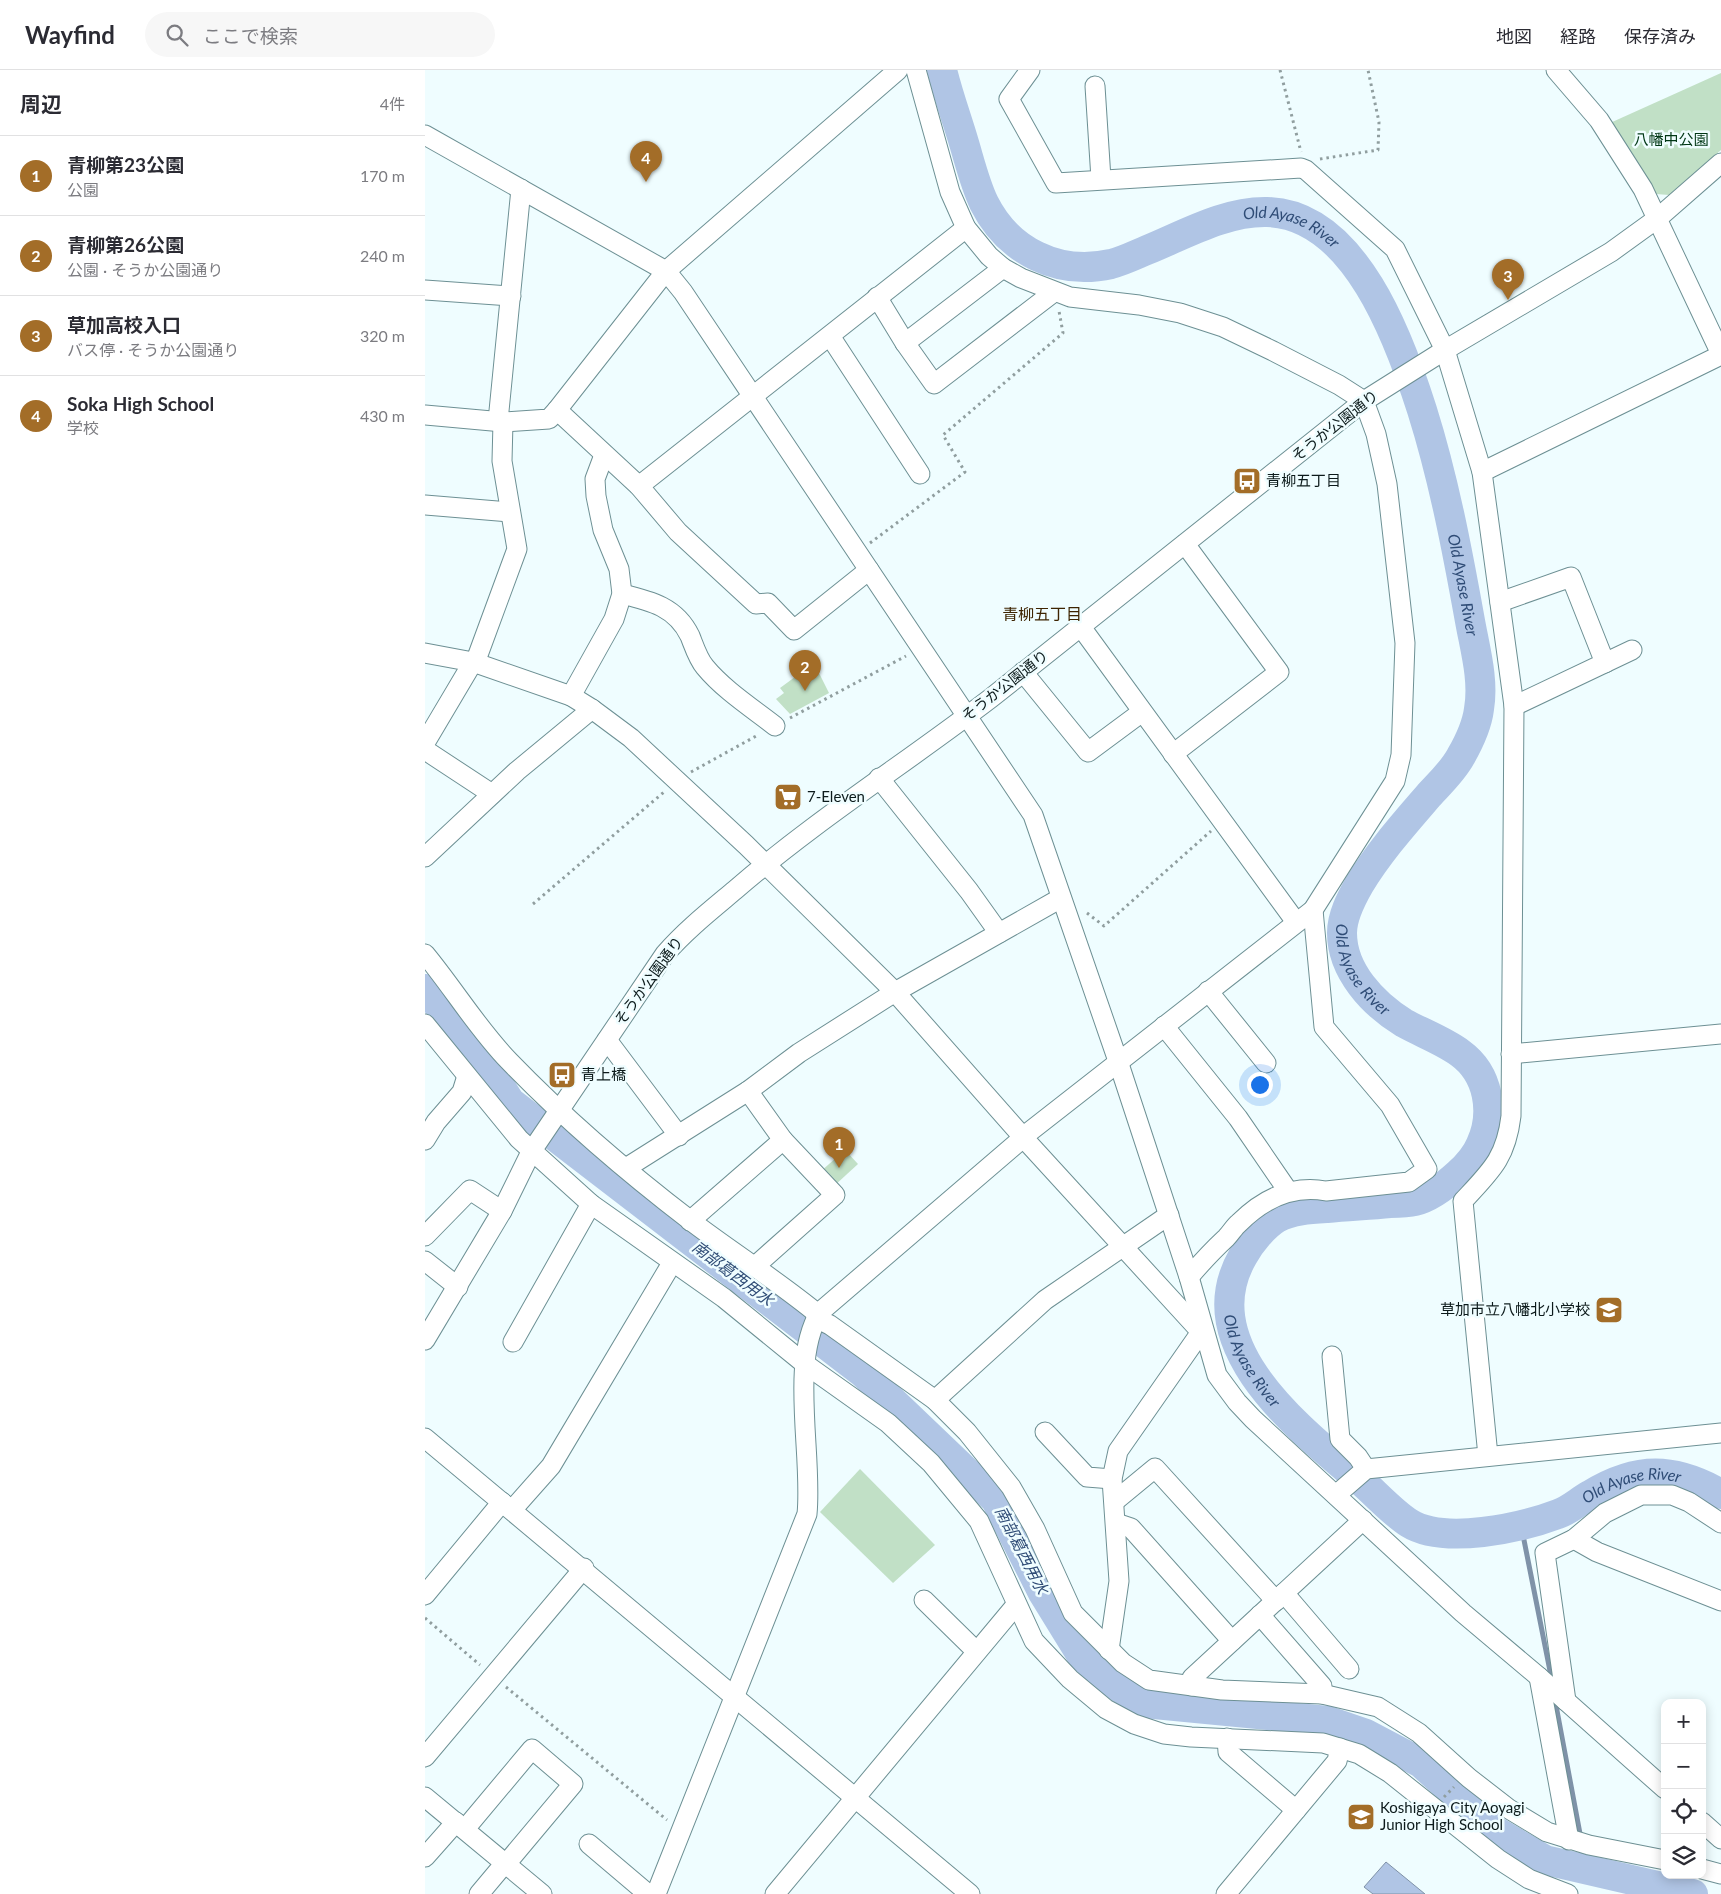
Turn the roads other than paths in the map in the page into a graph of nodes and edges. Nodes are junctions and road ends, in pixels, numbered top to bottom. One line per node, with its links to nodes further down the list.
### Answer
1 (898, 70): 13 (street)
2 (916, 70): 11 (street)
3 (1030, 70): 8 (street)
4 (1556, 70): 10 (street)
5 (1095, 86): 8 (street)
6 (425, 135): 9 (street)
7 (1721, 163): 10 (street, そうか公園通り)
8 (1101, 179): 20 (street)
9 (521, 189): 13 (street); 16 (street)
10 (1658, 218): 20 (street, そうか公園通り); 21 (street)
11 (966, 228): 12 (street); 17 (street)
12 (1003, 268): 15 (street); 19 (street)
13 (666, 271): 22 (street); 24 (street)
14 (425, 290): 16 (street)
15 (1056, 292): 19 (street); 23 (street)
16 (511, 296): 26 (street)
17 (877, 297): 18 (street); 19 (street)
18 (830, 336): 22 (street); 29 (street)
19 (905, 343)
20 (1440, 354): 23 (street, そうか公園通り); 28 (street)
21 (1721, 355): 28 (street)
22 (753, 395): 30 (street); 34 (street)
23 (1372, 396): 33 (street, そうか公園通り); 57 (street)
24 (557, 410): 26 (street); 27 (street)
25 (425, 415): 26 (street)
26 (501, 422): 32 (street)
27 (604, 455): 30 (street); 35 (street)
28 (1482, 472): 36 (street)
29 (919, 474)
30 (639, 486): 34 (street)
31 (425, 505): 32 (street)
32 (510, 512): 40 (street)
33 (1185, 544): 37 (street, そうか公園通り); 51 (street)
34 (869, 570): 47 (street)
35 (622, 594): 43 (street); 48 (street)
36 (1500, 602): 41 (street); 44 (street)
37 (1081, 627): 42 (street, そうか公園通り); 46 (street)
38 (1632, 650): 41 (street)
39 (425, 653): 40 (street)
40 (474, 662): 43 (street); 49 (street)
41 (1605, 663): 44 (street)
42 (1023, 672): 46 (street); 47 (street, そうか公園通り)
43 (571, 696): 45 (street)
44 (1514, 706): 67 (street)
45 (591, 709): 53 (street); 55 (street)
46 (1142, 712): 51 (street)
47 (967, 716): 52 (street, そうか公園通り); 56 (street)
48 (770, 719)
49 (425, 743)
50 (425, 750): 53 (street)
51 (1173, 754): 58 (street)
52 (879, 778): 55 (street, そうか公園通り); 59 (street)
53 (492, 794): 54 (street)
54 (429, 848)
55 (765, 863): 62 (street); 66 (street, そうか公園通り)
56 (1061, 898): 59 (street); 68 (street)
57 (1313, 910): 58 (street); 79 (street)
58 (1296, 922): 61 (street)
59 (999, 933): 62 (street)
60 (425, 954): 72 (street)
61 (1208, 991): 64 (street); 69 (street)
62 (895, 992): 71 (street); 74 (street)
63 (425, 1024): 70 (street)
64 (1165, 1026): 68 (street); 79 (street)
65 (1721, 1034): 67 (street)
66 (607, 1040): 72 (street, そうか公園通り); 73 (street)
67 (1511, 1054): 101 (street)
68 (1118, 1061): 74 (street); 82 (street)
69 (1266, 1063)
70 (467, 1076): 75 (street); 77 (street)
71 (749, 1091): 73 (street); 76 (street)
72 (556, 1113): 77 (street, そうか公園通り); 78 (street)
73 (679, 1136): 78 (street)
74 (1024, 1136): 85 (street); 91 (street)
75 (425, 1140)
76 (783, 1140): 83 (street); 88 (street)
77 (533, 1148): 80 (street); 81 (street, そうか公園通り)
78 (626, 1168): 83 (street)
79 (1288, 1191): 89 (street)
80 (591, 1204): 87 (street); 94 (street)
81 (502, 1211): 84 (street); 90 (street, そうか公園通り)
82 (1169, 1215): 85 (street); 89 (street)
83 (691, 1221): 88 (street)
84 (425, 1236)
85 (1123, 1247): 92 (street); 97 (street)
86 (425, 1261): 90 (street)
87 (672, 1263): 96 (street); 106 (street)
88 (754, 1267): 91 (street)
89 (1189, 1277): 92 (street)
90 (458, 1287): 93 (street, そうか公園通り)
91 (817, 1316): 96 (street); 97 (street)
92 (1205, 1338): 103 (street); 104 (street)
93 (425, 1340)
94 (513, 1342)
95 (1332, 1356): 102 (street)
96 (805, 1360): 116 (street); 125 (street)
97 (935, 1400): 119 (street)
98 (1045, 1432): 103 (street)
99 (1721, 1433): 101 (street)
100 (425, 1438): 106 (street)
101 (1489, 1456): 102 (street)
102 (1366, 1469): 104 (street)
103 (1112, 1479): 105 (street)
104 (1336, 1496): 107 (street)
105 (1115, 1501): 109 (street); 113 (street)
106 (507, 1506): 111 (street); 112 (street)
107 (1363, 1520): 113 (street); 122 (street)
108 (1721, 1522): 110 (street)
109 (1116, 1523): 118 (street); 119 (street)
110 (1573, 1539): 115 (street); 126 (street)
111 (583, 1568): 125 (street); 129 (street)
112 (425, 1595)
113 (1280, 1597): 117 (street); 121 (street)
114 (924, 1600): 120 (street)
115 (1721, 1601)
116 (1017, 1605): 120 (street); 127 (street)
117 (1260, 1615): 118 (street); 124 (street)
118 (1232, 1641): 123 (street)
119 (1109, 1650): 123 (street)
120 (976, 1651): 132 (street)
121 (1349, 1668)
122 (1539, 1677): 126 (street); 137 (street)
123 (1192, 1686): 124 (street)
124 (1321, 1694): 137 (street)
125 (734, 1695): 132 (street); 148 (street)
126 (1566, 1701): 130 (street)
127 (1227, 1738): 128 (street); 133 (street)
128 (1340, 1748): 133 (street); 144 (street)
129 (425, 1757)
130 (1661, 1785)
131 (425, 1797): 134 (street)
132 (855, 1798): 149 (street); 150 (street)
133 (1296, 1810): 151 (street)
134 (460, 1825): 139 (street); 141 (street); 141 (street)
135 (1706, 1826): 136 (street)
136 (1721, 1839)
137 (1569, 1840): 140 (street)
138 (589, 1844): 147 (street)
139 (425, 1857)
140 (1661, 1859)
141 (505, 1863): 145 (street); 146 (street)
142 (1706, 1870): 143 (street)
143 (1721, 1874)
144 (1525, 1886): 152 (street)
145 (479, 1894)
146 (542, 1894)
147 (648, 1894)
148 (656, 1894)
149 (775, 1894)
150 (971, 1894)
151 (1226, 1894)
152 (1568, 1894)

